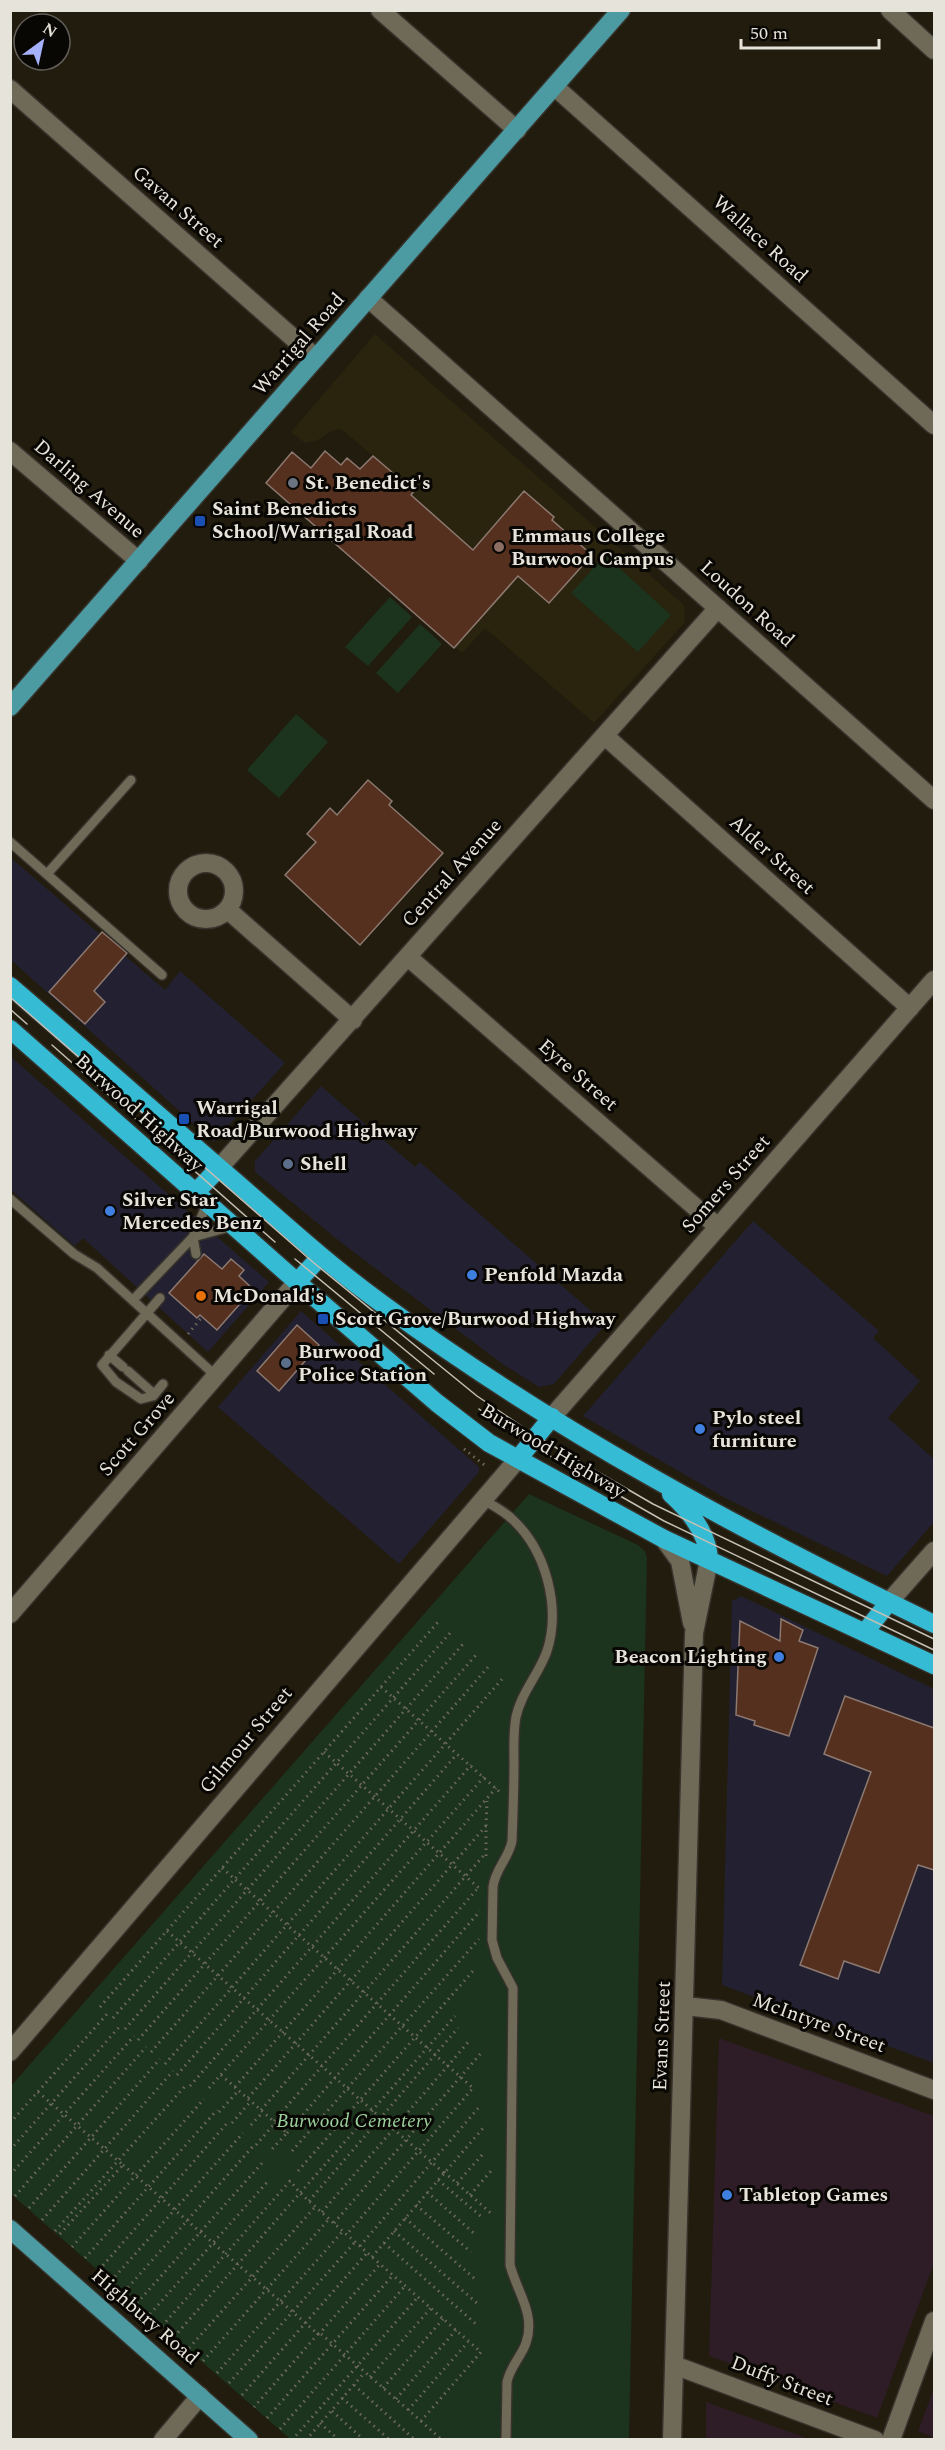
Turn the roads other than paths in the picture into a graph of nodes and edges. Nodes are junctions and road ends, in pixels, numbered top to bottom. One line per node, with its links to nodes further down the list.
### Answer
1 (380, 10): 7 (street)
2 (621, 10): 5 (main road, Warrigal Road)
3 (890, 10): 4 (street)
4 (934, 50)
5 (555, 87): 7 (main road, Warrigal Road); 10 (street, Wallace Road)
6 (10, 89): 9 (street, Gavan Street)
7 (517, 130): 8 (main road, Warrigal Road)
8 (368, 298): 9 (main road, Warrigal Road); 13 (street, Loudon Road)
9 (316, 358): 12 (main road, Warrigal Road)
10 (934, 425)
11 (10, 451): 12 (street, Darling Avenue)
12 (139, 561): 14 (main road, Warrigal Road)
13 (718, 608): 15 (street, Central Avenue); 17 (street, Loudon Road)
14 (10, 707)
15 (605, 736): 21 (street, Central Avenue); 25 (street, Alder Street)
16 (131, 780): 19 (lane)
17 (934, 800)
18 (10, 842): 19 (lane)
19 (47, 874): 22 (lane)
20 (228, 910): 26 (street)
21 (408, 957): 26 (street, Central Avenue); 32 (street, Eyre Street)
22 (162, 975)
23 (934, 981): 25 (street, Somers Street)
24 (10, 986): 28 (highway, Burwood Highway)
25 (910, 1008): 32 (street, Somers Street)
26 (353, 1020): 28 (street, Central Avenue)
27 (10, 1029): 30 (highway, Burwood Highway)
28 (219, 1168): 30 (highway); 35 (highway, Burwood Highway)
29 (10, 1198): 38 (lane)
30 (201, 1198): 31 (highway, Burwood Highway); 33 (lane)
31 (233, 1226): 33 (lane); 36 (highway, Burwood Highway)
32 (718, 1227): 44 (street, Somers Street)
33 (193, 1237): 34 (lane); 38 (lane)
34 (196, 1254)
35 (321, 1256): 36 (highway); 44 (highway, Burwood Highway)
36 (297, 1282): 41 (street, Scott Grove); 45 (highway, Burwood Highway)
37 (160, 1298): 39 (lane)
38 (133, 1300): 39 (lane)
39 (147, 1312): 40 (lane); 41 (lane)
40 (110, 1355): 43 (lane); 43 (lane)
41 (216, 1376): 52 (street, Scott Grove)
42 (163, 1384): 43 (lane)
43 (154, 1394)
44 (552, 1417): 45 (highway); 46 (highway, Burwood Highway)
45 (518, 1459): 47 (street, Gilmour Street); 48 (highway, Burwood Highway)
46 (654, 1479): 50 (highway); 51 (highway, Burwood Highway)
47 (482, 1499): 58 (street, Gilmour Street); 66 (lane)
48 (664, 1539): 50 (highway, Burwood Highway); 55 (street, Evans Street)
49 (934, 1551): 51 (street)
50 (709, 1560): 54 (highway, Burwood Highway); 55 (street, Evans Street)
51 (890, 1602): 53 (highway, Burwood Highway); 54 (highway)
52 (10, 1614)
53 (934, 1624)
54 (865, 1632): 56 (highway, Burwood Highway)
55 (694, 1633): 57 (street, Evans Street)
56 (934, 1665)
57 (685, 2006): 59 (street, McIntyre Street); 62 (street, Evans Street)
58 (10, 2052)
59 (934, 2090)
60 (10, 2229): 63 (main road, Highbury Road)
61 (934, 2321): 69 (street)
62 (674, 2365): 67 (street, Evans Street); 68 (street, Duffy Street)
63 (200, 2396): 64 (street); 65 (main road, Highbury Road)
64 (163, 2439)
65 (249, 2439)
66 (506, 2439)
67 (672, 2439)
68 (875, 2439)
69 (891, 2439)

